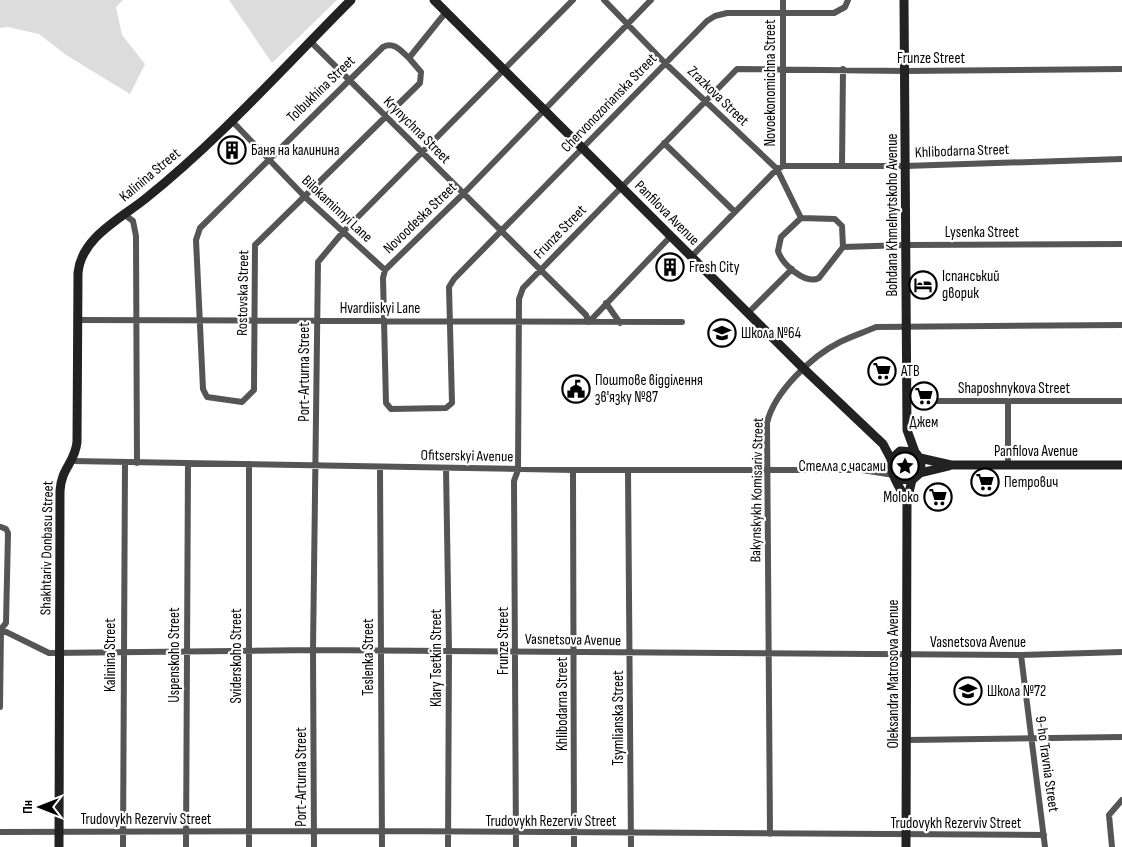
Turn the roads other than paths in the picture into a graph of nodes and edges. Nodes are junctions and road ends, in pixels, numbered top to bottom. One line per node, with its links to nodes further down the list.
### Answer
1 (351, 0): 12 (main road, Kalinina Street)
2 (434, 0): 9 (main road, Panfilova Avenue)
3 (573, 0): 18 (street, Port-Arturna Street)
4 (604, 0): 11 (street, Zrazkova Street)
5 (650, 0): 11 (street, Novoodeska Street)
6 (783, 0): 10 (street, Novoekonomichna Street)
7 (848, 0): 10 (street, Chervonozorianska Street)
8 (904, 0): 19 (main road, Bohdana Khmelnytskoho Avenue)
9 (446, 12): 13 (street); 18 (main road, Panfilova Avenue)
10 (783, 13): 14 (street, Chervonozorianska Street); 15 (street, Novoekonomichna Street)
11 (627, 24): 14 (street, Zrazkova Street); 22 (street, Novoodeska Street)
12 (310, 41): 20 (street, Krynychna Street); 24 (main road, Kalinina Street)
13 (409, 58): 20 (street, Tolbukhina Street); 23 (street, Rostovska Street)
14 (665, 63): 21 (street, Zrazkova Street); 26 (street, Chervonozorianska Street)
15 (783, 68): 16 (street, Frunze Street); 21 (street, Frunze Street); 32 (street, Novoekonomichna Street)
16 (843, 68): 19 (street, Frunze Street); 30 (street)
17 (1122, 69): 19 (street, Frunze Street)
18 (503, 70): 22 (main road, Panfilova Avenue); 27 (street, Port-Arturna Street)
19 (904, 71): 31 (main road, Bohdana Khmelnytskoho Avenue)
20 (348, 79): 23 (street, Krynychna Street); 29 (street, Tolbukhina Street)
21 (705, 101): 25 (street, Frunze Street); 32 (street, Zrazkova Street)
22 (544, 110): 26 (main road, Panfilova Avenue); 34 (street, Novoodeska Street)
23 (384, 116): 27 (street, Krynychna Street); 35 (street, Rostovska Street)
24 (232, 121): 29 (street, Bilokaminnyi Lane); 37 (main road, Kalinina Street)
25 (664, 143): 33 (street, Frunze Street); 36 (street)
26 (581, 149): 33 (main road, Panfilova Avenue); 39 (street, Chervonozorianska Street)
27 (422, 153): 34 (street, Krynychna Street); 40 (street, Port-Arturna Street)
28 (1122, 159): 31 (street, Khlibodarna Street)
29 (267, 160): 35 (street, Bilokaminnyi Lane); 54 (street, Tolbukhina Street)
30 (842, 166): 31 (street, Khlibodarna Street); 32 (street, Khlibodarna Street)
31 (905, 166): 43 (main road, Bohdana Khmelnytskoho Avenue)
32 (780, 168): 36 (street); 38 (street, Zrazkova Street)
33 (622, 187): 41 (main road, Panfilova Avenue); 48 (street, Frunze Street)
34 (463, 194): 39 (street, Krynychna Street); 47 (street, Novoodeska Street)
35 (305, 197): 40 (street, Bilokaminnyi Lane); 55 (street, Rostovska Street)
36 (735, 212): 45 (street)
37 (125, 214): 51 (main road, Shakhtariv Donbasu Street); 53 (street, Kalinina Street)
38 (801, 218): 44 (street); 46 (street)
39 (500, 231): 48 (street, Krynychna Street); 52 (street, Chervonozorianska Street)
40 (343, 232): 47 (street, Bilokaminnyi Lane); 56 (street, Port-Arturna Street)
41 (671, 236): 45 (main road, Panfilova Avenue); 49 (street)
42 (1122, 244): 43 (street, Lysenka Street)
43 (906, 245): 44 (street, Lysenka Street); 63 (main road, Bohdana Khmelnytskoho Avenue)
44 (843, 248): 46 (street)
45 (691, 257): 50 (main road, Panfilova Avenue)
46 (792, 269): 50 (street)
47 (386, 270): 57 (street, Novoodeska Street)
48 (541, 270): 58 (street, Frunze Street); 59 (street, Krynychna Street)
49 (606, 303): 59 (street); 61 (street)
50 (748, 313): 64 (main road, Panfilova Avenue)
51 (79, 320): 53 (street, Hvardiiskyi Lane); 73 (main road, Shakhtariv Donbasu Street)
52 (450, 320): 57 (street, Hvardiiskyi Lane); 57 (street, Novoodeska Street); 58 (street, Hvardiiskyi Lane)
53 (137, 321): 54 (street, Hvardiiskyi Lane); 76 (street, Kalinina Street)
54 (198, 321): 55 (street, Hvardiiskyi Lane); 65 (street, Tolbukhina Street)
55 (256, 321): 56 (street, Hvardiiskyi Lane); 65 (street, Rostovska Street)
56 (316, 321): 57 (street, Hvardiiskyi Lane); 79 (street, Port-Arturna Street)
57 (385, 321)
58 (518, 321): 59 (street, Hvardiiskyi Lane); 85 (street, Frunze Street)
59 (589, 322): 61 (street, Hvardiiskyi Lane)
60 (682, 322): 61 (street, Hvardiiskyi Lane)
61 (620, 323)
62 (1122, 325): 63 (street, Bakynskykh Komisariv Street)
63 (906, 326): 64 (street, Bakynskykh Komisariv Street); 66 (main road, Bohdana Khmelnytskoho Avenue)
64 (804, 369): 70 (main road, Panfilova Avenue); 89 (street, Bakynskykh Komisariv Street)
65 (226, 401)
66 (907, 401): 67 (street, Shaposhnykova Street); 69 (main road, Bohdana Khmelnytskoho Avenue)
67 (1008, 401): 68 (street, Shaposhnykova Street); 81 (street)
68 (1122, 401)
69 (907, 430): 71 (main road); 72 (main road)
70 (883, 444): 71 (main road, Panfilova Avenue); 74 (main road, Panfilova Avenue)
71 (900, 451): 72 (main road); 74 (main road)
72 (917, 455): 80 (main road, Panfilova Avenue); 90 (main road)
73 (72, 461): 75 (street, Ofitserskyi Avenue); 101 (main road, Shakhtariv Donbasu Street)
74 (891, 461): 88 (street); 91 (main road)
75 (124, 462): 76 (street, Ofitserskyi Avenue); 102 (street, Kalinina Street)
76 (137, 463): 77 (street, Ofitserskyi Avenue)
77 (188, 463): 78 (street, Ofitserskyi Avenue); 97 (street, Uspenskoho Street)
78 (249, 464): 79 (street, Ofitserskyi Avenue); 98 (street, Sviderskoho Street)
79 (317, 465): 83 (street, Ofitserskyi Avenue); 96 (street, Port-Arturna Street)
80 (951, 465): 81 (main road, Panfilova Avenue); 90 (main road, Panfilova Avenue)
81 (1008, 465): 82 (main road, Panfilova Avenue)
82 (1122, 465)
83 (380, 467): 84 (street, Ofitserskyi Avenue); 103 (street, Teslenka Street)
84 (446, 468): 85 (street, Ofitserskyi Avenue); 99 (street, Klary Tsetkin Street)
85 (518, 470): 86 (street, Ofitserskyi Avenue); 100 (street, Frunze Street)
86 (572, 470): 87 (street, Ofitserskyi Avenue); 104 (street, Khlibodarna Street)
87 (628, 470): 89 (street, Ofitserskyi Avenue); 106 (street, Tsymlianska Street)
88 (862, 470): 89 (street, Ofitserskyi Avenue); 91 (street)
89 (767, 471): 107 (street, Bakynskykh Komisariv Street)
90 (920, 474): 92 (main road)
91 (895, 477): 92 (main road); 93 (main road)
92 (912, 480): 93 (main road)
93 (907, 501): 108 (main road, Oleksandra Matrosova Avenue)
94 (1, 527): 95 (street)
95 (0, 629): 101 (street, Vasnetsova Avenue); 110 (street)
96 (313, 650): 98 (street, Vasnetsova Avenue); 103 (street, Vasnetsova Avenue); 121 (street, Port-Arturna Street)
97 (186, 651): 98 (street, Vasnetsova Avenue); 102 (street, Vasnetsova Avenue); 119 (street, Uspenskoho Street)
98 (248, 651): 120 (street, Sviderskoho Street)
99 (449, 651): 100 (street, Vasnetsova Avenue); 103 (street, Vasnetsova Avenue); 122 (street, Klary Tsetkin Street)
100 (516, 651): 104 (street, Vasnetsova Avenue); 123 (street, Frunze Street)
101 (60, 652): 102 (street, Vasnetsova Avenue); 117 (main road, Shakhtariv Donbasu Street)
102 (124, 652): 118 (street, Kalinina Street)
103 (380, 652): 115 (street, Teslenka Street)
104 (574, 652): 106 (street, Vasnetsova Avenue); 124 (street, Khlibodarna Street)
105 (1122, 652): 109 (street, Vasnetsova Avenue)
106 (631, 653): 107 (street, Vasnetsova Avenue); 125 (street, Tsymlianska Street)
107 (768, 654): 108 (street, Vasnetsova Avenue); 126 (street, Bakynskykh Komisariv Street)
108 (906, 654): 109 (street, Vasnetsova Avenue); 113 (main road, Oleksandra Matrosova Avenue)
109 (1020, 655): 112 (street, 9-ho Travnia Street)
110 (0, 707)
111 (1122, 737): 112 (street)
112 (1031, 739): 113 (street); 127 (street, 9-ho Travnia Street)
113 (906, 740): 128 (main road, Oleksandra Matrosova Avenue)
114 (1122, 800): 141 (street)
115 (382, 831): 121 (street, Trudovykh Rezerviv Street); 122 (street, Trudovykh Rezerviv Street); 134 (street, Teslenka Street)
116 (0, 832): 117 (street, Trudovykh Rezerviv Street)
117 (59, 832): 118 (street, Trudovykh Rezerviv Street); 129 (main road, Shakhtariv Donbasu Street)
118 (123, 832): 119 (street, Trudovykh Rezerviv Street); 130 (street, Kalinina Street)
119 (186, 832): 120 (street, Trudovykh Rezerviv Street); 131 (street, Uspenskoho Street)
120 (249, 832): 121 (street, Trudovykh Rezerviv Street); 132 (street, Sviderskoho Street)
121 (314, 832): 133 (street, Port-Arturna Street)
122 (448, 833): 123 (street, Trudovykh Rezerviv Street); 135 (street, Klary Tsetkin Street)
123 (516, 833): 124 (street, Trudovykh Rezerviv Street); 136 (street, Frunze Street)
124 (574, 834): 125 (street, Trudovykh Rezerviv Street); 137 (street, Khlibodarna Street)
125 (631, 834): 126 (street, Trudovykh Rezerviv Street); 138 (street, Tsymlianska Street)
126 (770, 834): 128 (street, Trudovykh Rezerviv Street)
127 (1044, 835): 128 (street, Trudovykh Rezerviv Street); 140 (street, 9-ho Travnia Street)
128 (906, 836): 139 (main road, Oleksandra Matrosova Avenue)
129 (58, 847)
130 (122, 847)
131 (186, 847)
132 (249, 847)
133 (314, 847)
134 (382, 847)
135 (448, 847)
136 (516, 847)
137 (574, 847)
138 (631, 847)
139 (906, 847)
140 (1045, 847)
141 (1112, 847)

